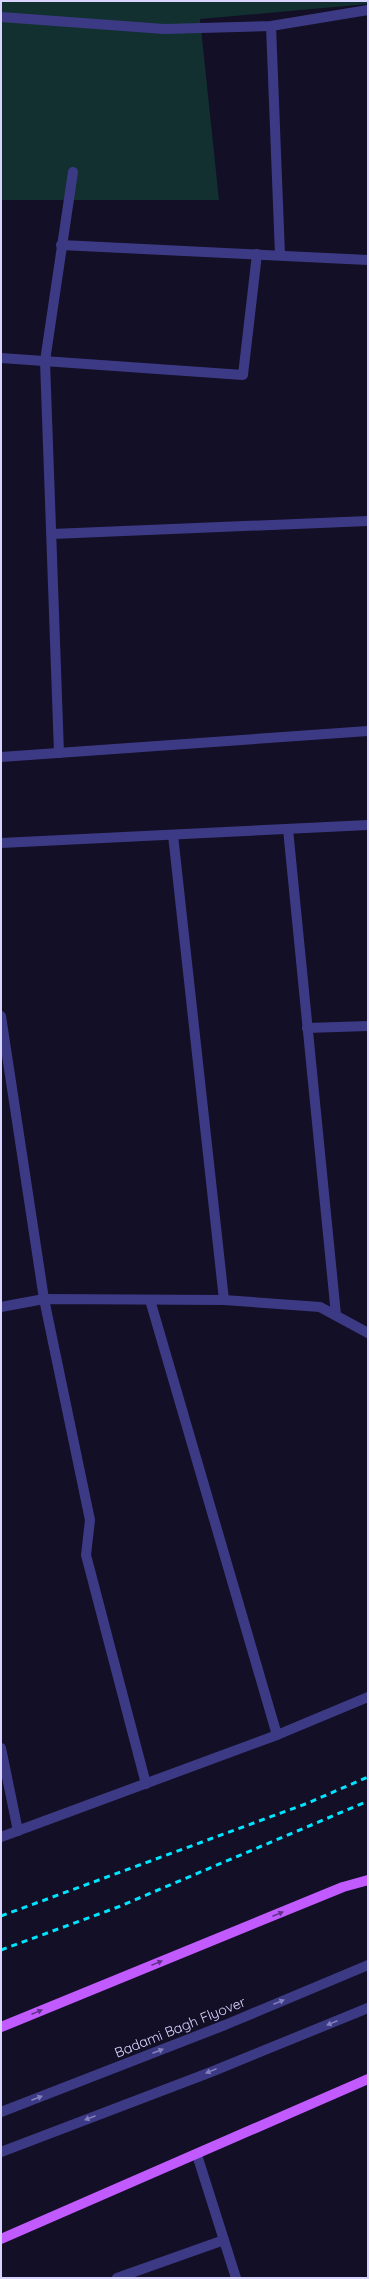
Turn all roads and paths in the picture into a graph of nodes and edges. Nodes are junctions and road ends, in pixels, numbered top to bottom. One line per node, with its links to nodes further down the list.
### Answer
1 (368, 10): 3 (street)
2 (1, 17): 3 (street)
3 (271, 26): 7 (street)
4 (73, 172): 5 (street)
5 (61, 245): 6 (street); 10 (street)
6 (257, 254): 7 (street); 10 (street)
7 (280, 255): 8 (street)
8 (368, 260)
9 (1, 358): 10 (street)
10 (46, 361): 12 (street)
11 (368, 520): 12 (street)
12 (52, 534): 14 (street)
13 (368, 731): 14 (street)
14 (59, 753): 15 (street)
15 (1, 757)
16 (368, 825): 17 (street)
17 (288, 830): 18 (street); 22 (street)
18 (173, 835): 19 (street); 25 (street)
19 (1, 843)
20 (2, 1023): 23 (street)
21 (368, 1026): 22 (street)
22 (308, 1028): 27 (street)
23 (44, 1300): 24 (street); 26 (street); 32 (street)
24 (150, 1300): 25 (street); 30 (street)
25 (224, 1300): 27 (street)
26 (1, 1307)
27 (336, 1315): 28 (street)
28 (368, 1333)
29 (368, 1697): 30 (street)
30 (278, 1734): 32 (street)
31 (1, 1748): 33 (street)
32 (146, 1784): 33 (street)
33 (18, 1831): 34 (street)
34 (1, 1837)
35 (368, 1880): 38 (main road, one-way to 35)
36 (368, 1965): 40 (street, Badami Bagh Flyover, one-way to 36)
37 (368, 2008): 41 (street, one-way to 41)
38 (1, 2027)
39 (368, 2079): 42 (main road)
40 (1, 2112)
41 (1, 2152)
42 (197, 2155): 43 (main road); 44 (street)
43 (1, 2239)
44 (224, 2240): 45 (street); 46 (street)
45 (117, 2278)
46 (236, 2278)

